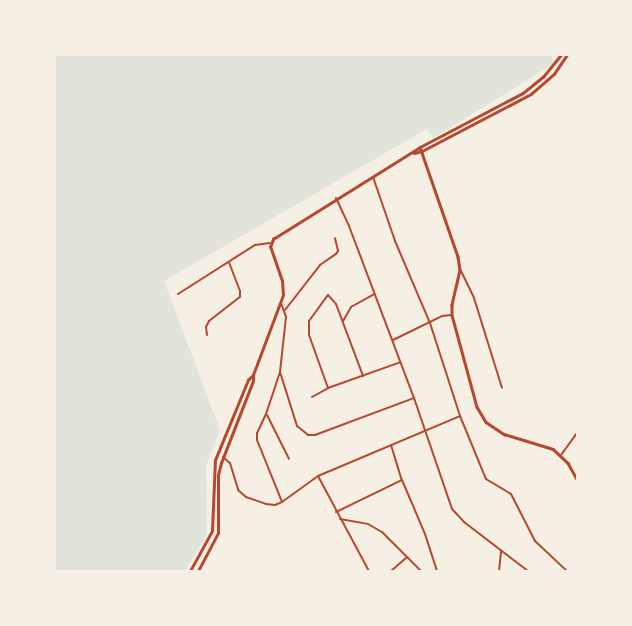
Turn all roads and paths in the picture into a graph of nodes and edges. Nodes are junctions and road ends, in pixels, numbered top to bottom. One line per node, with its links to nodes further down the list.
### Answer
1 (561, 55): 3 (main road)
2 (567, 55): 4 (main road)
3 (523, 92): 4 (main road); 5 (main road)
4 (525, 97): 6 (main road)
5 (420, 148): 6 (main road); 7 (main road)
6 (422, 152): 7 (main road); 13 (main road)
7 (414, 153): 8 (main road)
8 (373, 177): 9 (main road); 20 (street)
9 (336, 198): 11 (main road); 15 (street)
10 (335, 238): 17 (street)
11 (270, 243): 12 (street); 16 (main road)
12 (228, 263): 14 (street); 21 (street)
13 (460, 270): 18 (main road); 28 (street)
14 (178, 294)
15 (374, 294): 19 (street); 22 (street)
16 (281, 303): 17 (street); 25 (main road)
17 (285, 310): 24 (street)
18 (452, 315): 20 (street); 36 (main road)
19 (343, 322): 26 (street); 27 (street)
20 (430, 323): 22 (street); 32 (street)
21 (207, 335)
22 (392, 340): 23 (street)
23 (401, 362): 26 (street); 30 (street)
24 (280, 372): 30 (street); 31 (street)
25 (253, 375): 37 (main road); 47 (main road)
26 (363, 376): 27 (street)
27 (328, 388): 29 (street)
28 (502, 388)
29 (312, 397)
30 (414, 398): 33 (street)
31 (266, 414): 38 (street); 42 (street)
32 (460, 416): 33 (street); 55 (street)
33 (425, 431): 35 (street); 45 (street)
34 (577, 433): 36 (street)
35 (391, 445): 39 (street); 41 (street)
36 (561, 455): 40 (main road)
37 (223, 457): 42 (street); 48 (main road)
38 (289, 459)
39 (318, 476): 42 (street); 43 (street)
40 (577, 479)
41 (402, 480): 43 (street); 52 (street)
42 (282, 502)
43 (336, 512): 44 (street)
44 (340, 519): 46 (street); 49 (street)
45 (501, 550): 53 (street); 54 (street)
46 (408, 557): 50 (street); 51 (street)
47 (190, 571)
48 (198, 571)
49 (369, 571)
50 (391, 571)
51 (421, 571)
52 (436, 571)
53 (499, 571)
54 (528, 571)
55 (567, 571)

